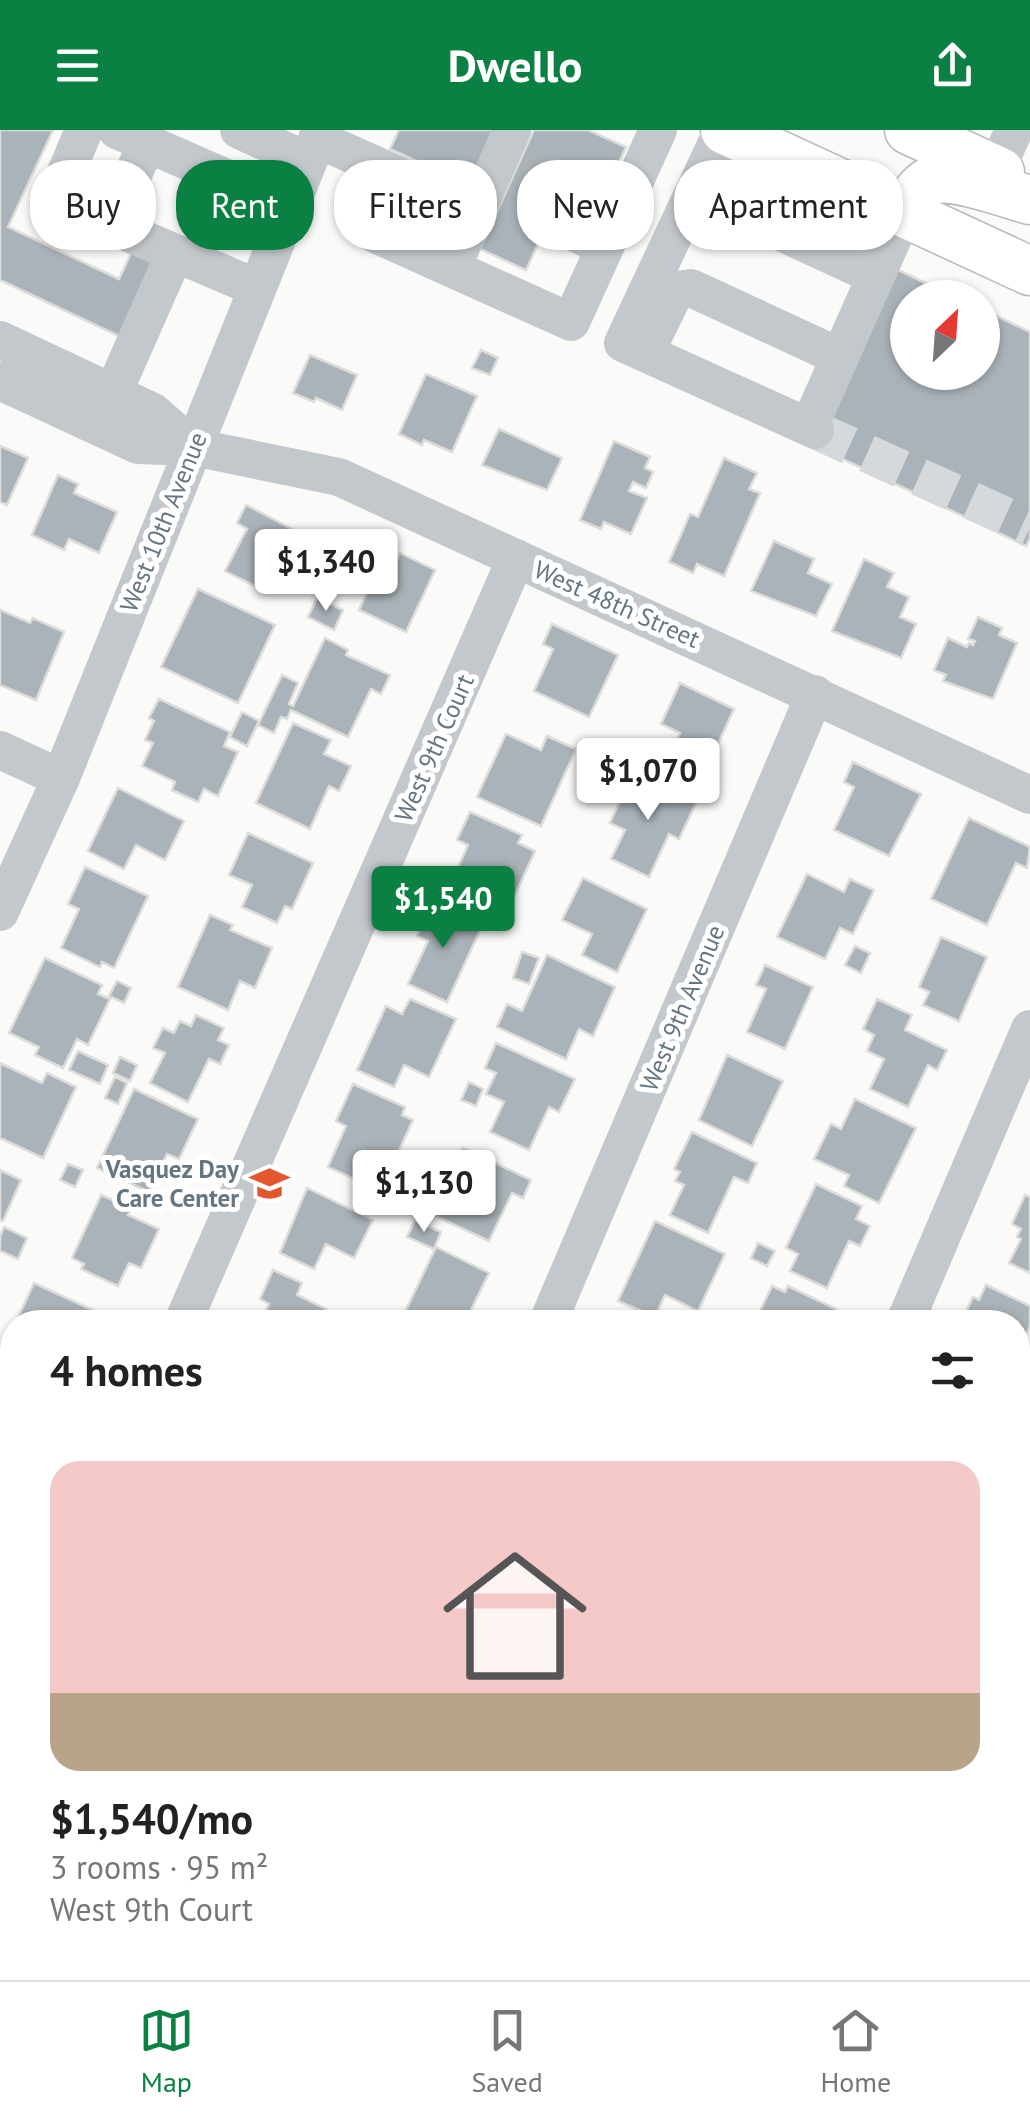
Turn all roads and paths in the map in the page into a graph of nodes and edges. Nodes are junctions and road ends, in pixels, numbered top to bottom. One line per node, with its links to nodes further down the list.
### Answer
1 (84, 130): 9 (street)
2 (240, 130): 8 (street)
3 (512, 130): 20 (street)
4 (658, 130): 11 (street)
5 (724, 130): 12 (street); 14 (main road)
6 (909, 130): 13 (main road)
7 (132, 137): 10 (street)
8 (315, 143): 20 (street); 23 (street, West 10th Avenue)
9 (72, 160)
10 (185, 160)
11 (645, 160)
12 (709, 160)
13 (1018, 172): 14 (main road)
14 (904, 213): 21 (main road); 22 (street)
15 (674, 235): 25 (street)
16 (156, 245): 19 (street)
17 (604, 250): 20 (street)
18 (820, 250): 22 (street)
19 (175, 253): 23 (street); 28 (street)
20 (452, 268)
21 (1030, 271)
22 (876, 276): 26 (street)
23 (257, 288): 29 (street, West 10th Avenue)
24 (0, 340): 28 (street, West 48th Street)
25 (645, 352): 26 (street); 26 (street)
26 (840, 356)
27 (0, 381): 29 (street, West 48th Street)
28 (113, 393): 29 (street, West 48th Street)
29 (194, 448): 30 (street, West 48th Street); 33 (street, West 10th Avenue)
30 (516, 558): 31 (street, West 48th Street); 37 (street, West 9th Court)
31 (816, 694): 34 (street, West 48th Street); 38 (street, West 9th Avenue)
32 (0, 750): 33 (street)
33 (61, 778): 35 (street, West 10th Avenue)
34 (1030, 795)
35 (0, 912)
36 (1030, 1029): 39 (street)
37 (187, 1310)
38 (553, 1310)
39 (910, 1310)

